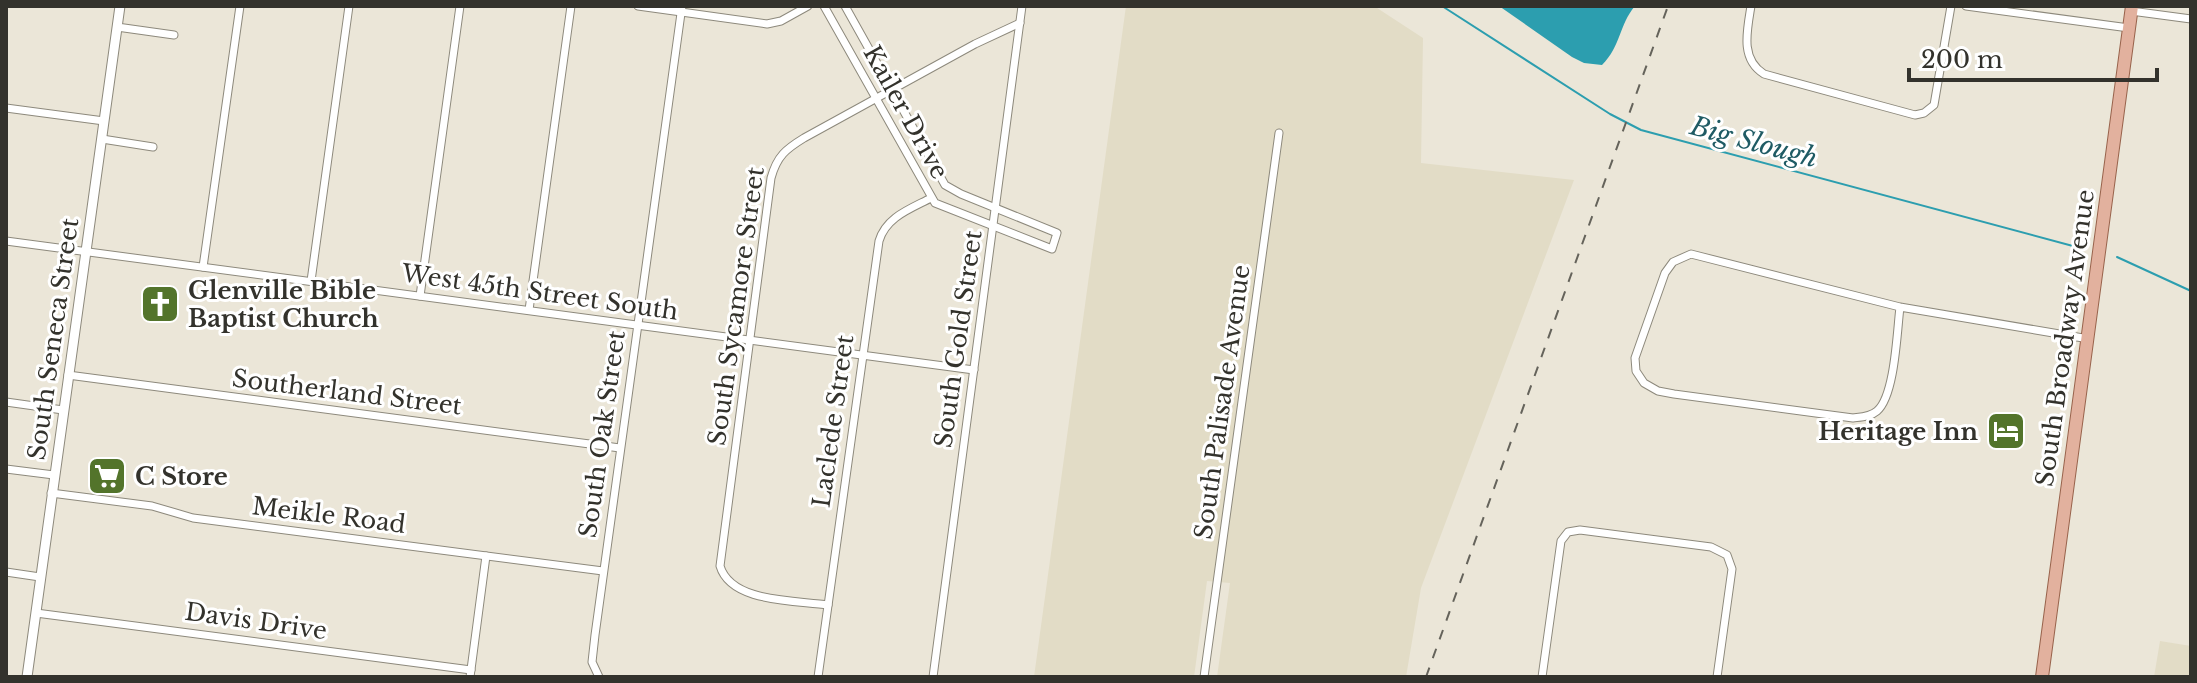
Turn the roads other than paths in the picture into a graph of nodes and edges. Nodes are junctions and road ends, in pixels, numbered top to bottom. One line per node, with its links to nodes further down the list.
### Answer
1 (120, 6): 18 (street, South Seneca Street)
2 (240, 6): 33 (street)
3 (349, 6): 34 (street)
4 (460, 6): 35 (street)
5 (571, 6): 37 (street)
6 (638, 6): 14 (street)
7 (808, 6): 14 (street)
8 (824, 6): 22 (street, Kailer Drive)
9 (845, 6): 21 (street, Kailer Drive)
10 (1022, 6): 17 (street, South Gold Street)
11 (1751, 6): 12 (street)
12 (1951, 6)
13 (1966, 6): 19 (street)
14 (681, 9): 38 (street, South Oak Street)
15 (2132, 9): 16 (street); 19 (main road, South Broadway Avenue)
16 (2191, 19)
17 (1020, 23): 21 (street, South Sycamore Street); 29 (street, South Gold Street)
18 (117, 27): 20 (street); 24 (street, South Seneca Street)
19 (2129, 28): 39 (main road, South Broadway Avenue)
20 (174, 35)
21 (891, 90): 22 (street, South Sycamore Street); 29 (street, Kailer Drive)
22 (876, 99): 28 (street, Kailer Drive); 40 (street, South Sycamore Street)
23 (6, 108): 24 (street)
24 (104, 121): 26 (street, South Seneca Street)
25 (1279, 133): 61 (street, South Palisade Avenue)
26 (102, 139): 27 (street); 32 (street, South Seneca Street)
27 (153, 147)
28 (931, 198): 30 (street, Kailer Drive); 41 (street, Laclede Street)
29 (995, 208): 30 (street, South Gold Street); 30 (street, Kailer Drive)
30 (993, 226): 42 (street, South Gold Street)
31 (6, 241): 32 (street, West 45th Street South)
32 (85, 252): 33 (street, West 45th Street South); 43 (street, South Seneca Street)
33 (203, 267): 34 (street, West 45th Street South)
34 (311, 281): 35 (street, West 45th Street South)
35 (420, 296): 37 (street, West 45th Street South)
36 (1900, 307): 36 (street); 39 (street)
37 (529, 310): 38 (street, West 45th Street South)
38 (637, 325): 40 (street, West 45th Street South); 46 (street, South Oak Street)
39 (2089, 339): 64 (main road, South Broadway Avenue)
40 (750, 340): 41 (street, West 45th Street South); 54 (street, South Sycamore Street)
41 (862, 355): 42 (street, West 45th Street South); 54 (street, Laclede Street)
42 (974, 370): 60 (street, South Gold Street)
43 (68, 375): 45 (street, South Seneca Street); 46 (street, Southerland Street)
44 (6, 402): 45 (street)
45 (63, 410): 48 (street, South Seneca Street)
46 (620, 448): 51 (street, South Oak Street)
47 (6, 469): 48 (street)
48 (54, 475): 49 (street, South Seneca Street)
49 (51, 493): 50 (street, Meikle Road); 53 (street, South Seneca Street)
50 (486, 556): 51 (street, Meikle Road); 56 (street)
51 (603, 571): 58 (street, South Oak Street)
52 (6, 572): 53 (street)
53 (40, 577): 55 (street, South Seneca Street)
54 (828, 605): 59 (street, Laclede Street)
55 (36, 613): 56 (street, Davis Drive); 57 (street, South Seneca Street)
56 (470, 674)
57 (27, 677)
58 (599, 677)
59 (818, 677)
60 (933, 677)
61 (1204, 677)
62 (1542, 677): 63 (street)
63 (1717, 677)
64 (2042, 677)

